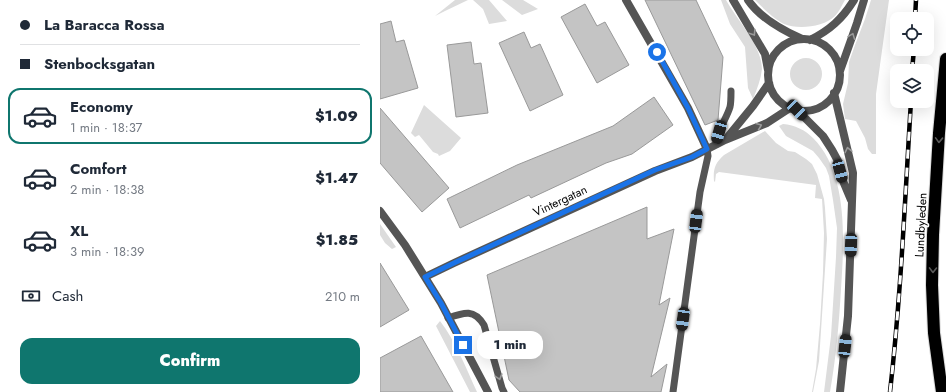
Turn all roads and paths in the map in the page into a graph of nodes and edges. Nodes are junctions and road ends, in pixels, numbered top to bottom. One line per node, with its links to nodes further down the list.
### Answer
1 (626, 0): 16 (street)
2 (733, 0): 8 (street, one-way to 8)
3 (748, 0): 6 (street)
4 (854, 0): 6 (street)
5 (864, 0): 9 (street, one-way to 5)
6 (806, 40): 8 (street); 9 (street)
7 (946, 59): 25 (highway, Lundbyleden, one-way to 25)
8 (769, 70): 10 (street)
9 (840, 72): 12 (street)
10 (769, 83): 13 (street); 14 (street, Vintergatan)
11 (731, 91): 15 (lane)
12 (834, 93): 13 (street); 17 (street, one-way to 12)
13 (794, 109): 14 (street, Vintergatan, one-way to 13); 17 (street)
14 (725, 140): 15 (street, Vintergatan)
15 (717, 144): 16 (street, Vintergatan)
16 (707, 149): 19 (street, Vintergatan); 23 (lane)
17 (852, 202): 24 (street)
18 (380, 210): 19 (street)
19 (425, 277): 20 (street)
20 (448, 318): 21 (street); 22 (lane, one-way to 22)
21 (488, 392)
22 (504, 392)
23 (673, 392)
24 (840, 392)
25 (942, 392)

